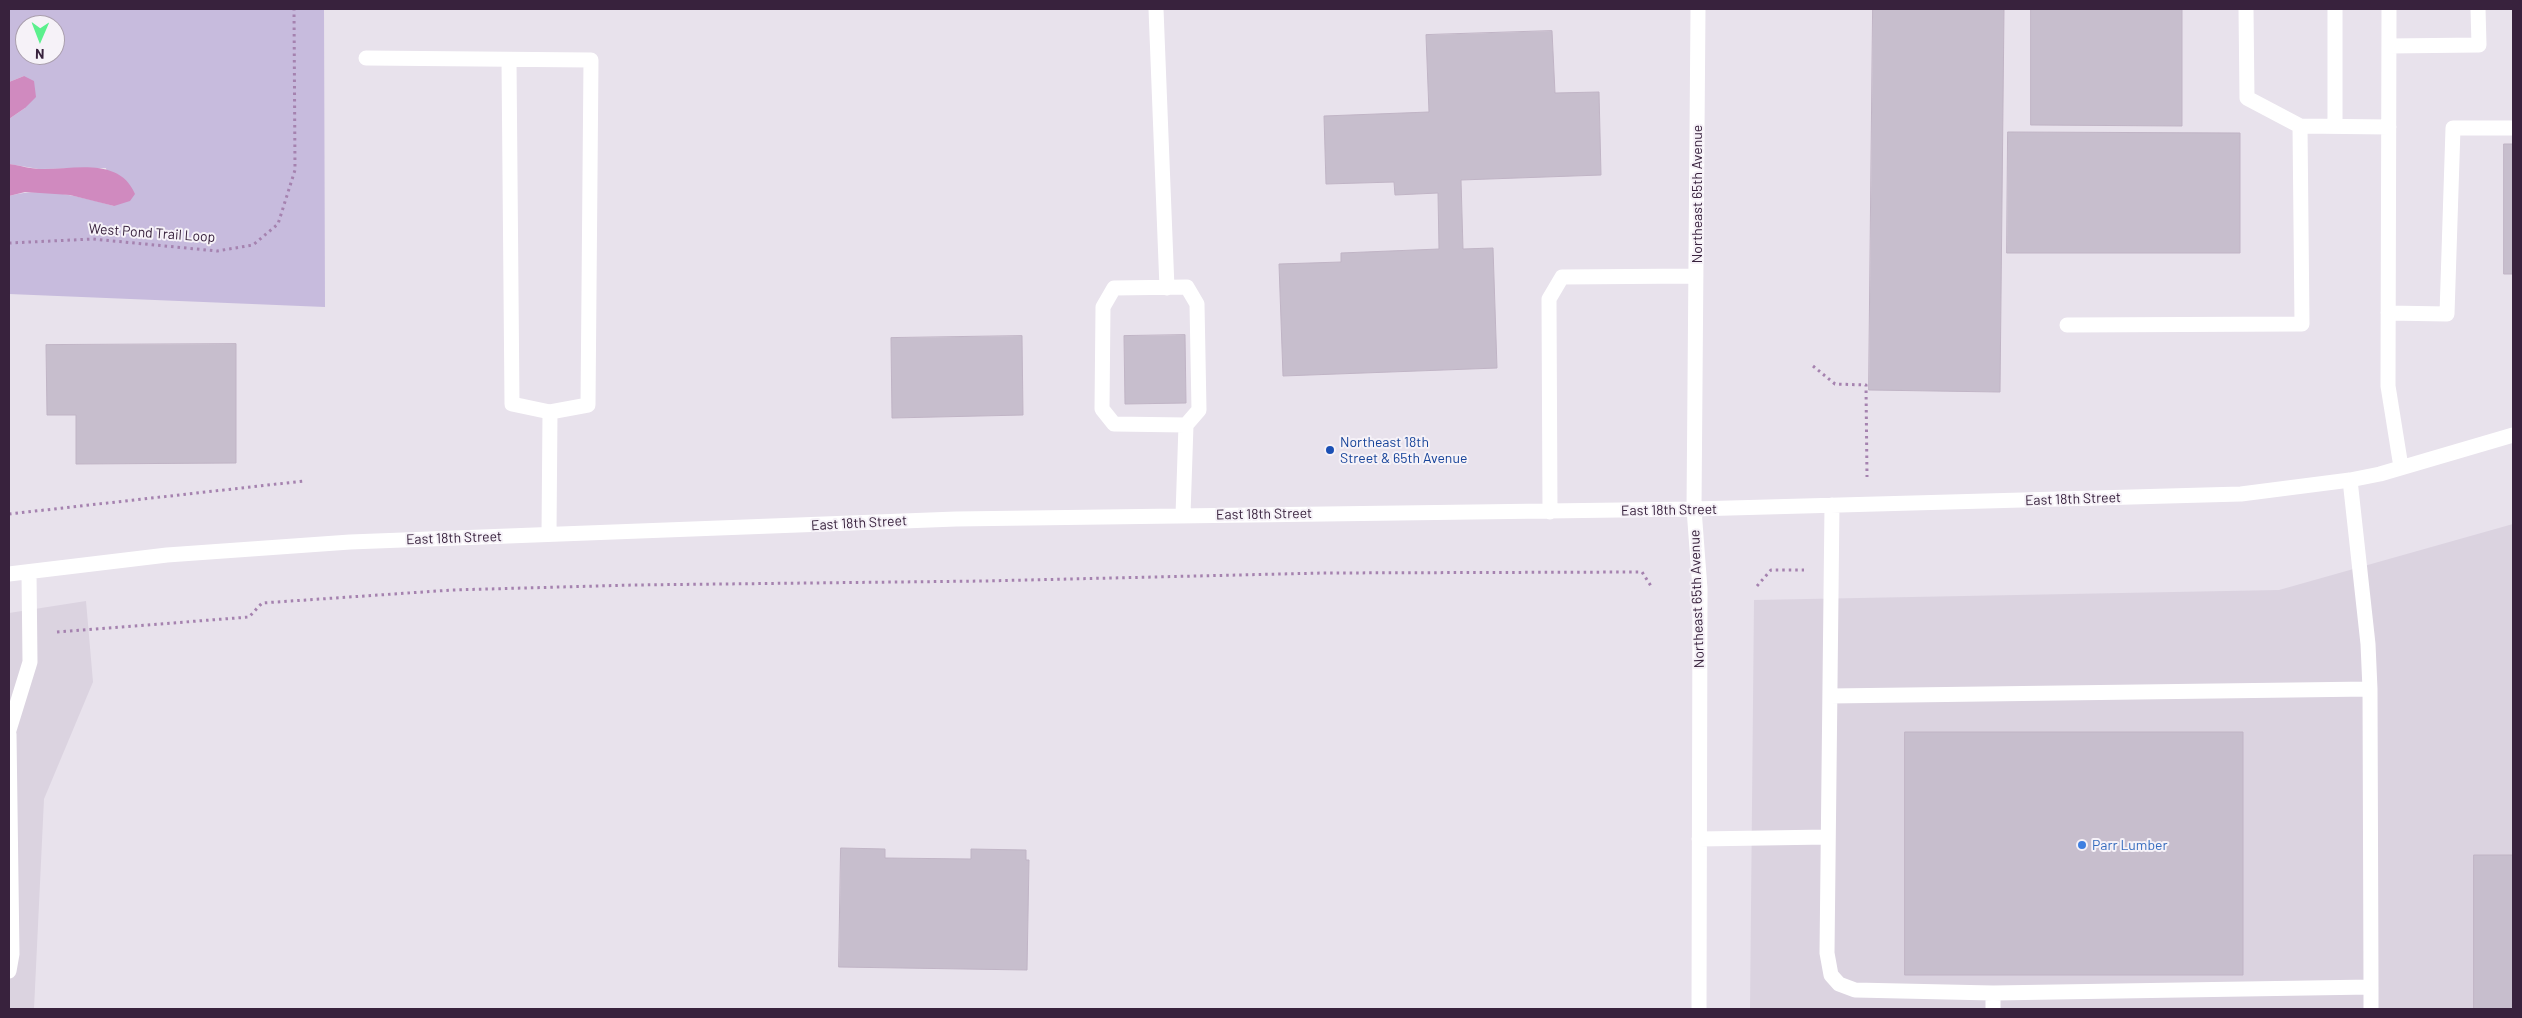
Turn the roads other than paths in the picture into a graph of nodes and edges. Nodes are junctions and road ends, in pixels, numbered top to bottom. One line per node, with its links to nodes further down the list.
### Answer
1 (1156, 9): 15 (street)
2 (1698, 9): 14 (street, Northeast 65th Avenue)
3 (2246, 9): 10 (street)
4 (2335, 9): 11 (street)
5 (2389, 9): 7 (street)
6 (2478, 9): 7 (street)
7 (2389, 46): 12 (street)
8 (366, 58): 9 (street)
9 (509, 60): 18 (street); 18 (street)
10 (2300, 126): 11 (street); 17 (street)
11 (2335, 126): 12 (street)
12 (2389, 127): 16 (street)
13 (2513, 128): 16 (street)
14 (1696, 276): 24 (street, Northeast 65th Avenue); 25 (street)
15 (1168, 288): 19 (street); 19 (street)
16 (2388, 313): 21 (street)
17 (2067, 325)
18 (550, 412): 27 (street)
19 (1186, 425): 26 (street)
20 (2513, 435): 21 (street, East 18th Street)
21 (2400, 468): 22 (street, East 18th Street)
22 (2350, 480): 23 (street, East 18th Street); 30 (street)
23 (1832, 506): 24 (street, East 18th Street); 31 (street)
24 (1694, 509): 25 (street, East 18th Street); 35 (street, Northeast 65th Avenue)
25 (1550, 512): 26 (street, East 18th Street)
26 (1183, 515): 27 (street, East 18th Street)
27 (549, 534): 28 (street, East 18th Street)
28 (29, 572): 29 (street, East 18th Street); 32 (street)
29 (9, 574)
30 (2370, 689): 31 (street); 37 (street)
31 (1830, 696): 34 (street)
32 (9, 730)
33 (9, 734): 36 (street)
34 (1828, 837): 35 (street); 38 (street)
35 (1699, 839): 39 (street, Northeast 65th Avenue)
36 (9, 971)
37 (2371, 987): 38 (street); 41 (street)
38 (1992, 993): 40 (street)
39 (1698, 1009)
40 (1993, 1009)
41 (2371, 1009)

